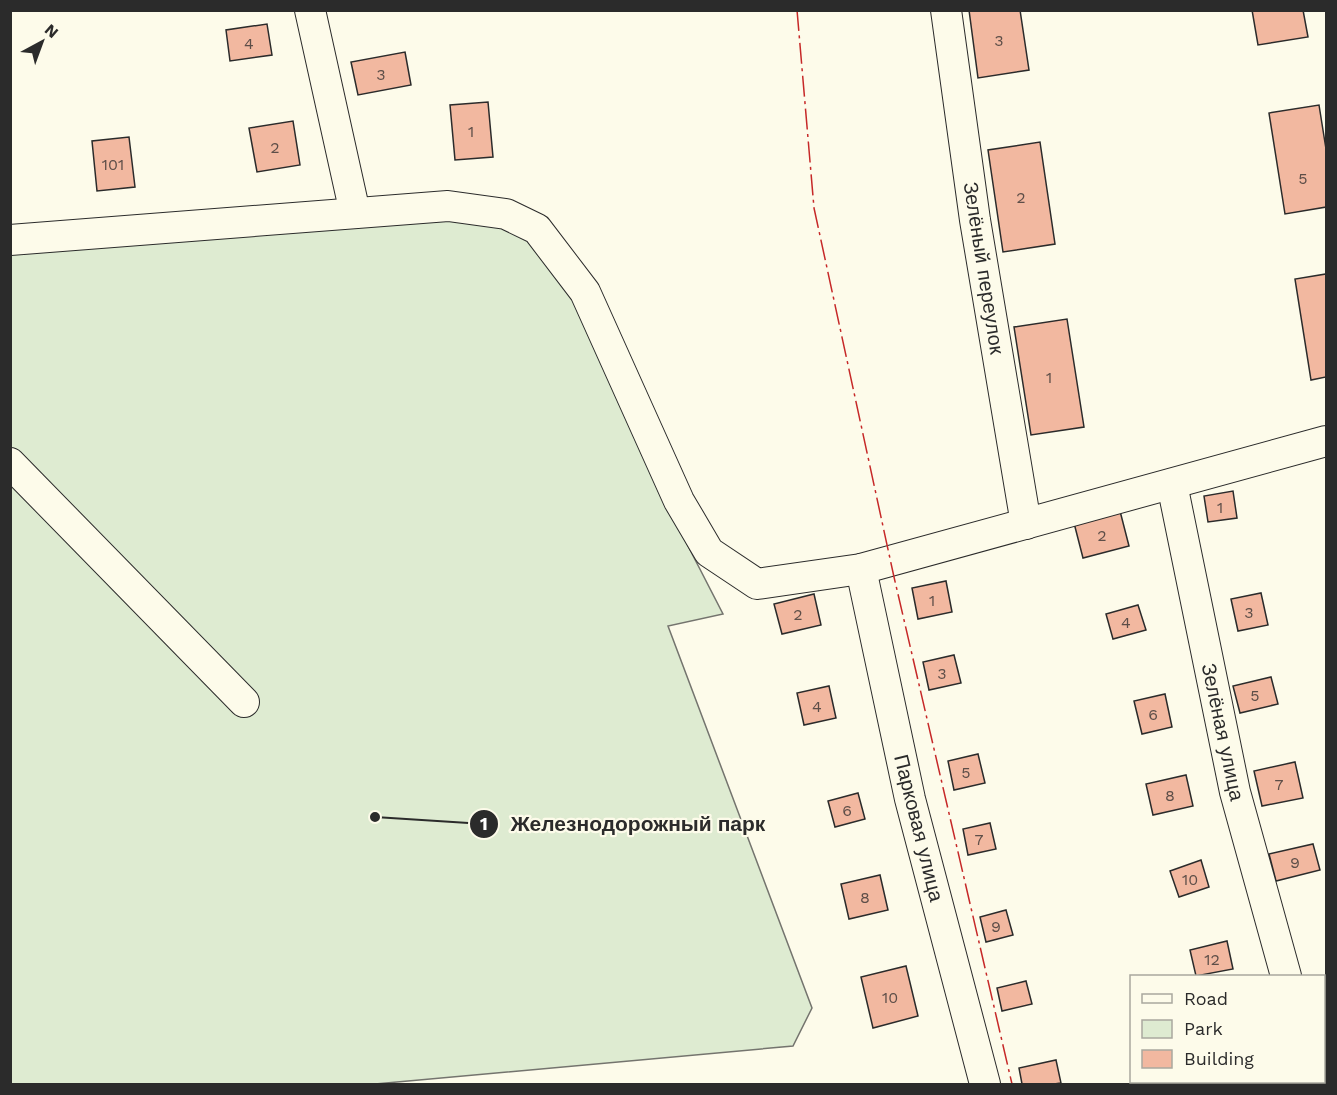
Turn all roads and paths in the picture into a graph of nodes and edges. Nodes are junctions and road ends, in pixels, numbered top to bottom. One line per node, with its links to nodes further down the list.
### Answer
1 (310, 10): 3 (street)
2 (946, 10): 8 (street, Зелёный переулок)
3 (355, 213): 4 (street); 9 (street)
4 (10, 240)
5 (1326, 441): 7 (street)
6 (10, 463): 10 (street)
7 (1172, 484): 8 (street); 11 (street, Зелёная улица)
8 (1026, 524): 9 (street)
9 (861, 569): 12 (street, Парковая улица)
10 (244, 702)
11 (1286, 975)
12 (985, 1084)

